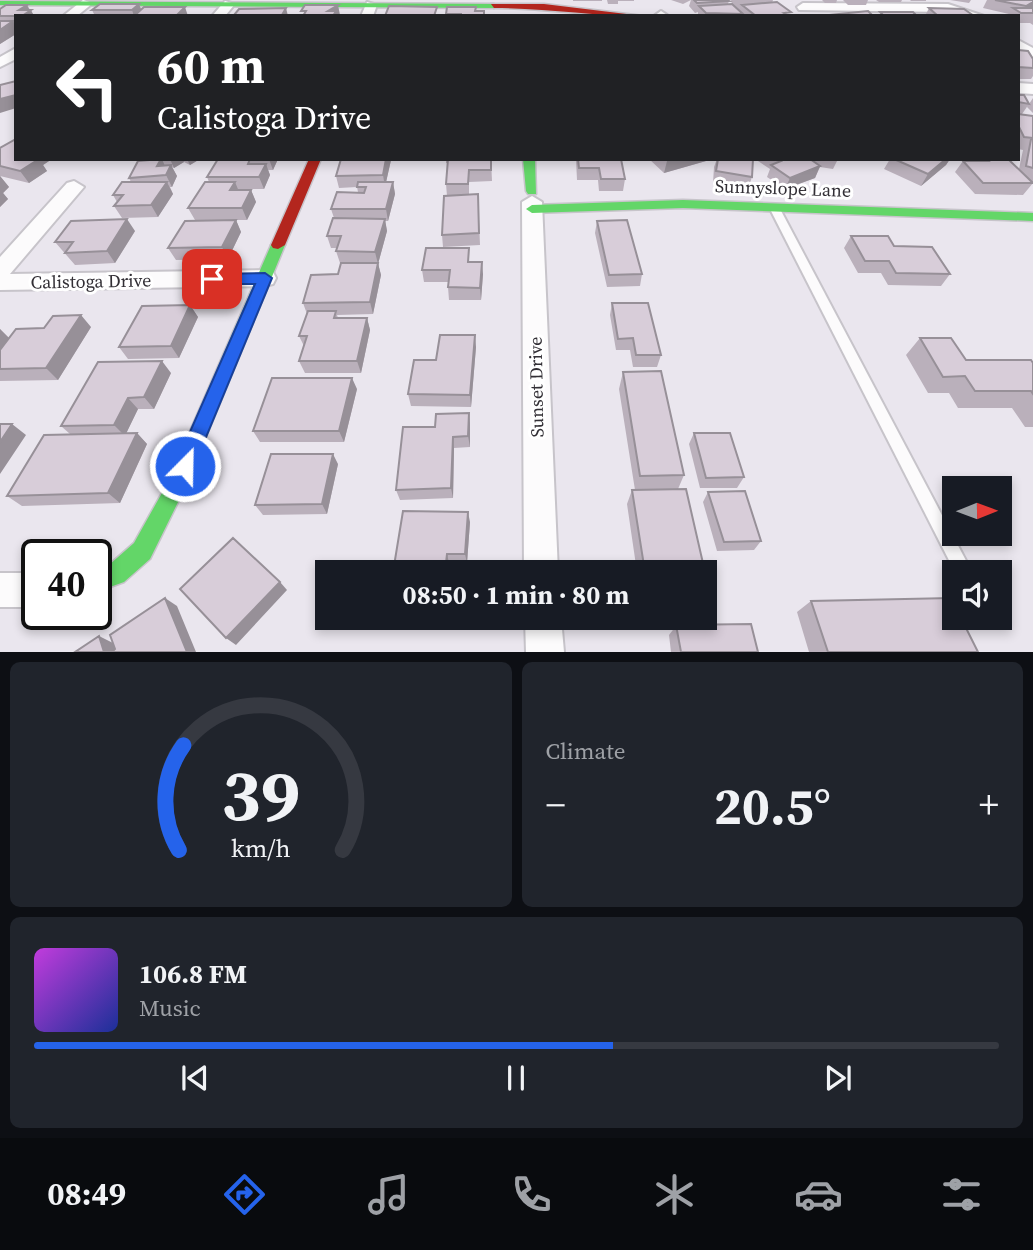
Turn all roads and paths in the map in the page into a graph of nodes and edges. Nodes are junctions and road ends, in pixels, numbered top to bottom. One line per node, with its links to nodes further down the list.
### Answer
1 (0, 3): 2 (street)
2 (87, 3): 5 (street); 7 (street)
3 (513, 7): 6 (street); 8 (street)
4 (803, 7): 9 (street)
5 (224, 10): 6 (street)
6 (369, 10)
7 (72, 14)
8 (626, 14)
9 (970, 14)
10 (314, 161): 17 (street)
11 (529, 161): 13 (street, Sunset Drive)
12 (74, 187): 16 (street)
13 (532, 201): 14 (street, Sunnyslope Lane); 19 (street, Sunset Drive)
14 (774, 207): 15 (street, Sunnyslope Lane); 20 (lane)
15 (1033, 217)
16 (0, 271)
17 (265, 278): 18 (street, Calistoga Drive); 21 (street)
18 (0, 282)
19 (541, 560)
20 (958, 560)
21 (112, 576)
22 (0, 590): 23 (street)
23 (21, 590)
24 (544, 630): 25 (street)
25 (545, 652)

